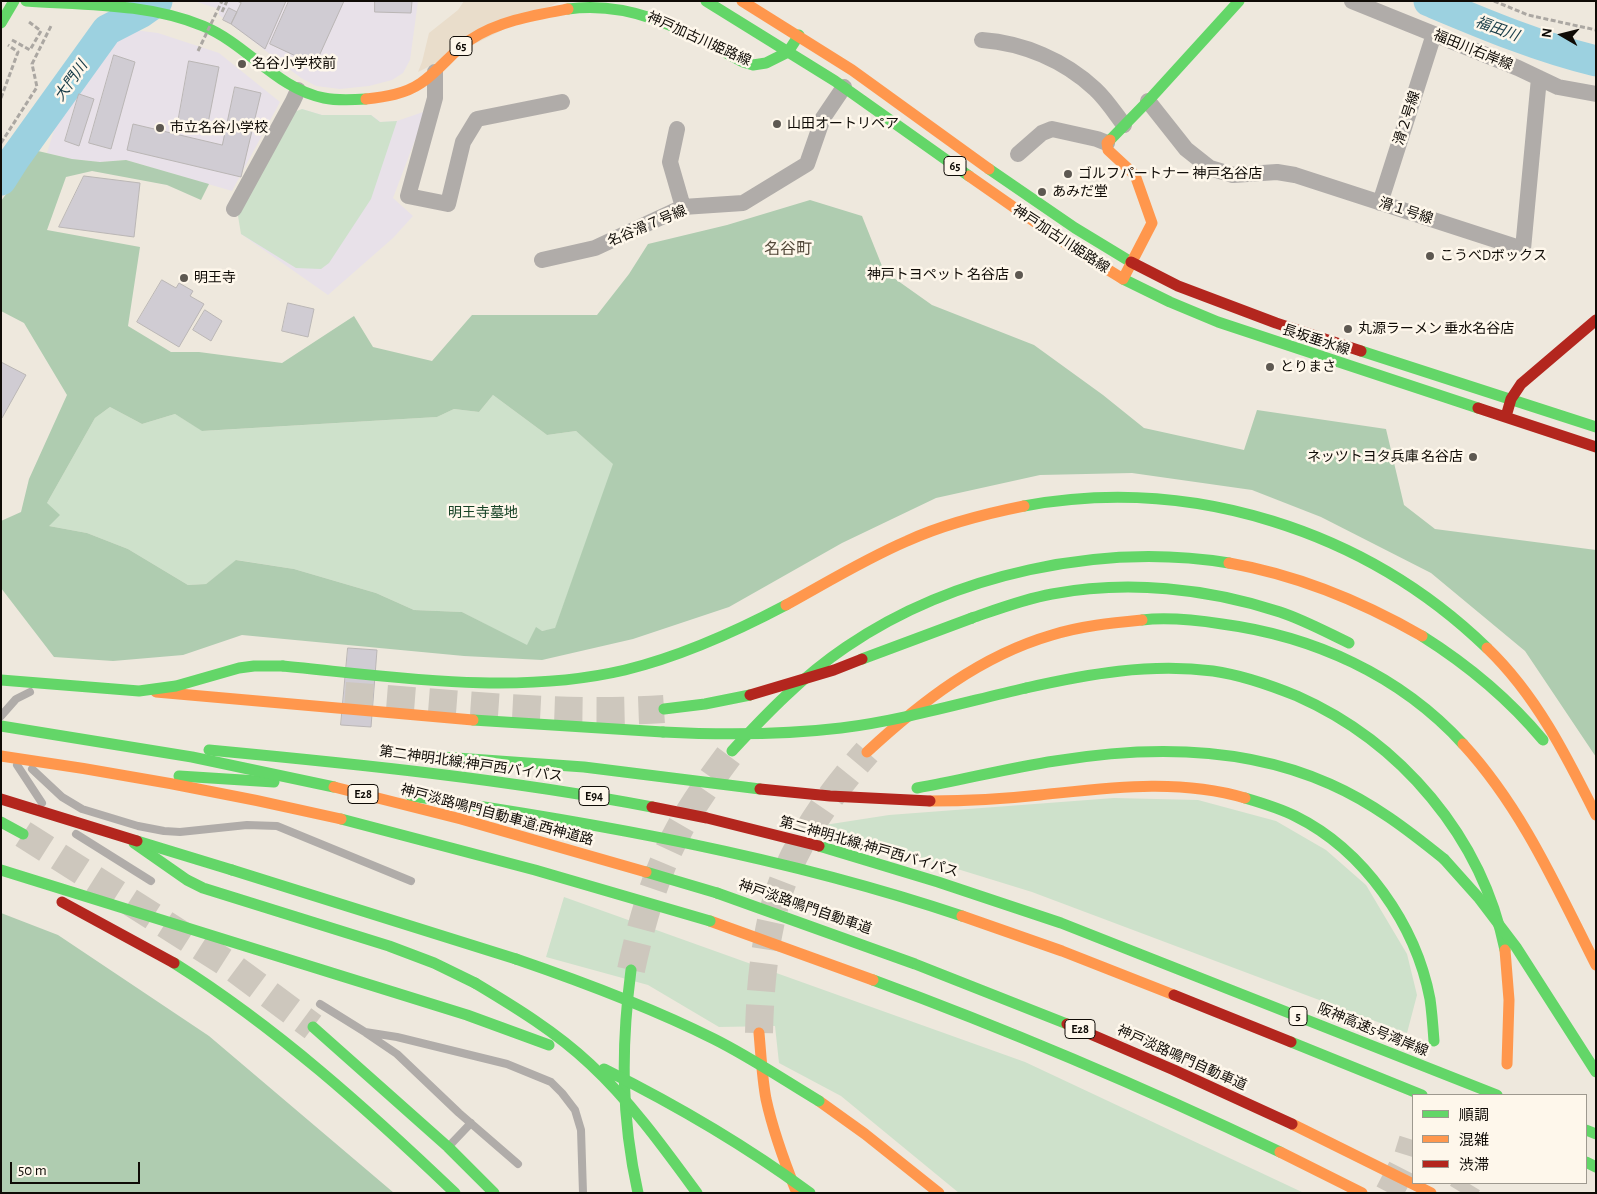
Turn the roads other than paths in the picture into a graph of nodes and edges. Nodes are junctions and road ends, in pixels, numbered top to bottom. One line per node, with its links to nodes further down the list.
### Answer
1 (14, 1): 7 (main road)
2 (26, 1): 15 (main road, 神戸加古川姫路線 / 65)
3 (706, 1): 11 (main road, 神戸加古川姫路線 / 65)
4 (742, 1): 9 (main road, 神戸加古川姫路線 / 65)
5 (1239, 1): 17 (main road)
6 (1352, 1): 8 (street, 福田川右岸線)
7 (1, 24)
8 (1434, 34): 13 (street, 福田川右岸線); 23 (street, 滑２号線)
9 (799, 35): 11 (main road); 27 (main road, 神戸加古川姫路線 / 65)
10 (982, 40): 19 (street)
11 (788, 52): 12 (main road, 神戸加古川姫路線 / 65); 14 (main road, 神戸加古川姫路線 / 65)
12 (435, 72): 15 (main road, 神戸加古川姫路線 / 65); 18 (street)
13 (1539, 78): 16 (street, 福田川右岸線); 23 (street, 滑１号線)
14 (844, 87): 24 (street, 名谷滑７号線); 28 (main road, 神戸加古川姫路線 / 65)
15 (298, 90): 25 (street)
16 (1596, 94)
17 (1148, 101): 19 (main road); 23 (street, 滑１号線)
18 (562, 102)
19 (1124, 125): 21 (main road)
20 (677, 129): 24 (street)
21 (1106, 143): 22 (street); 27 (main road, 神戸加古川姫路線)
22 (1018, 154)
23 (1380, 203)
24 (683, 208): 26 (street, 名谷滑７号線)
25 (234, 209)
26 (542, 260)
27 (1131, 262): 28 (main road, 神戸加古川姫路線); 30 (main road, 長坂垂水線)
28 (1123, 279): 31 (main road, 長坂垂水線)
29 (1596, 320): 30 (main road)
30 (1511, 399): 31 (main road); 32 (main road, 長坂垂水線)
31 (1505, 416): 33 (main road, 長坂垂水線)
32 (1596, 427)
33 (1596, 446)
34 (1359, 649): 40 (main road, bridge)
35 (1390, 670): 51 (main road)
36 (1, 680): 38 (main road, bridge)
37 (57, 684): 38 (main road); 39 (main road); 41 (lane)
38 (139, 688): 54 (main road, bridge); 72 (main road, bridge)
39 (1, 690)
40 (664, 709)
41 (1, 716)
42 (1, 726): 62 (main road, 神戸淡路鳴門自動車道;西神道路 / E28, bridge)
43 (46, 746): 46 (main road, 第二神明北線;神戸西バイパス / E94)
44 (8, 750): 60 (lane); 61 (lane); 89 (main road, E28, bridge)
45 (732, 751): 54 (main road)
46 (230, 752): 48 (main road); 63 (main road, 第二神明北線;神戸西バイパス / E94)
47 (867, 752): 51 (main road)
48 (367, 754)
49 (416, 756): 52 (main road)
50 (10, 774): 64 (main road, E94)
51 (1502, 791): 65 (main road)
52 (786, 792): 71 (main road); 73 (main road, bridge)
53 (1, 799): 56 (main road, bridge)
54 (1596, 816)
55 (1, 822): 57 (main road)
56 (110, 832): 85 (main road, bridge); 88 (main road, bridge)
57 (23, 834)
58 (1, 870): 87 (main road, bridge)
59 (1, 876): 81 (main road)
60 (150, 881)
61 (411, 881)
62 (717, 893): 79 (main road, 神戸淡路鳴門自動車道 / E28)
63 (1097, 937): 75 (main road, 阪神高速5号湾岸線 / 5)
64 (1088, 961): 74 (main road, 5)
65 (1596, 965)
66 (631, 970): 84 (main road)
67 (320, 1004): 69 (lane)
68 (313, 1028): 77 (main road)
69 (365, 1032): 76 (lane); 83 (lane)
70 (759, 1033): 86 (main road)
71 (1434, 1041)
72 (1507, 1064)
73 (1596, 1072)
74 (1420, 1094)
75 (1494, 1094)
76 (471, 1123): 77 (lane); 78 (lane)
77 (448, 1147): 82 (main road)
78 (518, 1164)
79 (1412, 1183)
80 (1413, 1184): 90 (main road, 神戸淡路鳴門自動車道 / E28)
81 (455, 1193)
82 (494, 1193)
83 (583, 1193)
84 (638, 1193)
85 (696, 1193)
86 (796, 1193)
87 (810, 1193)
88 (939, 1193)
89 (1362, 1193)
90 (1431, 1193)

